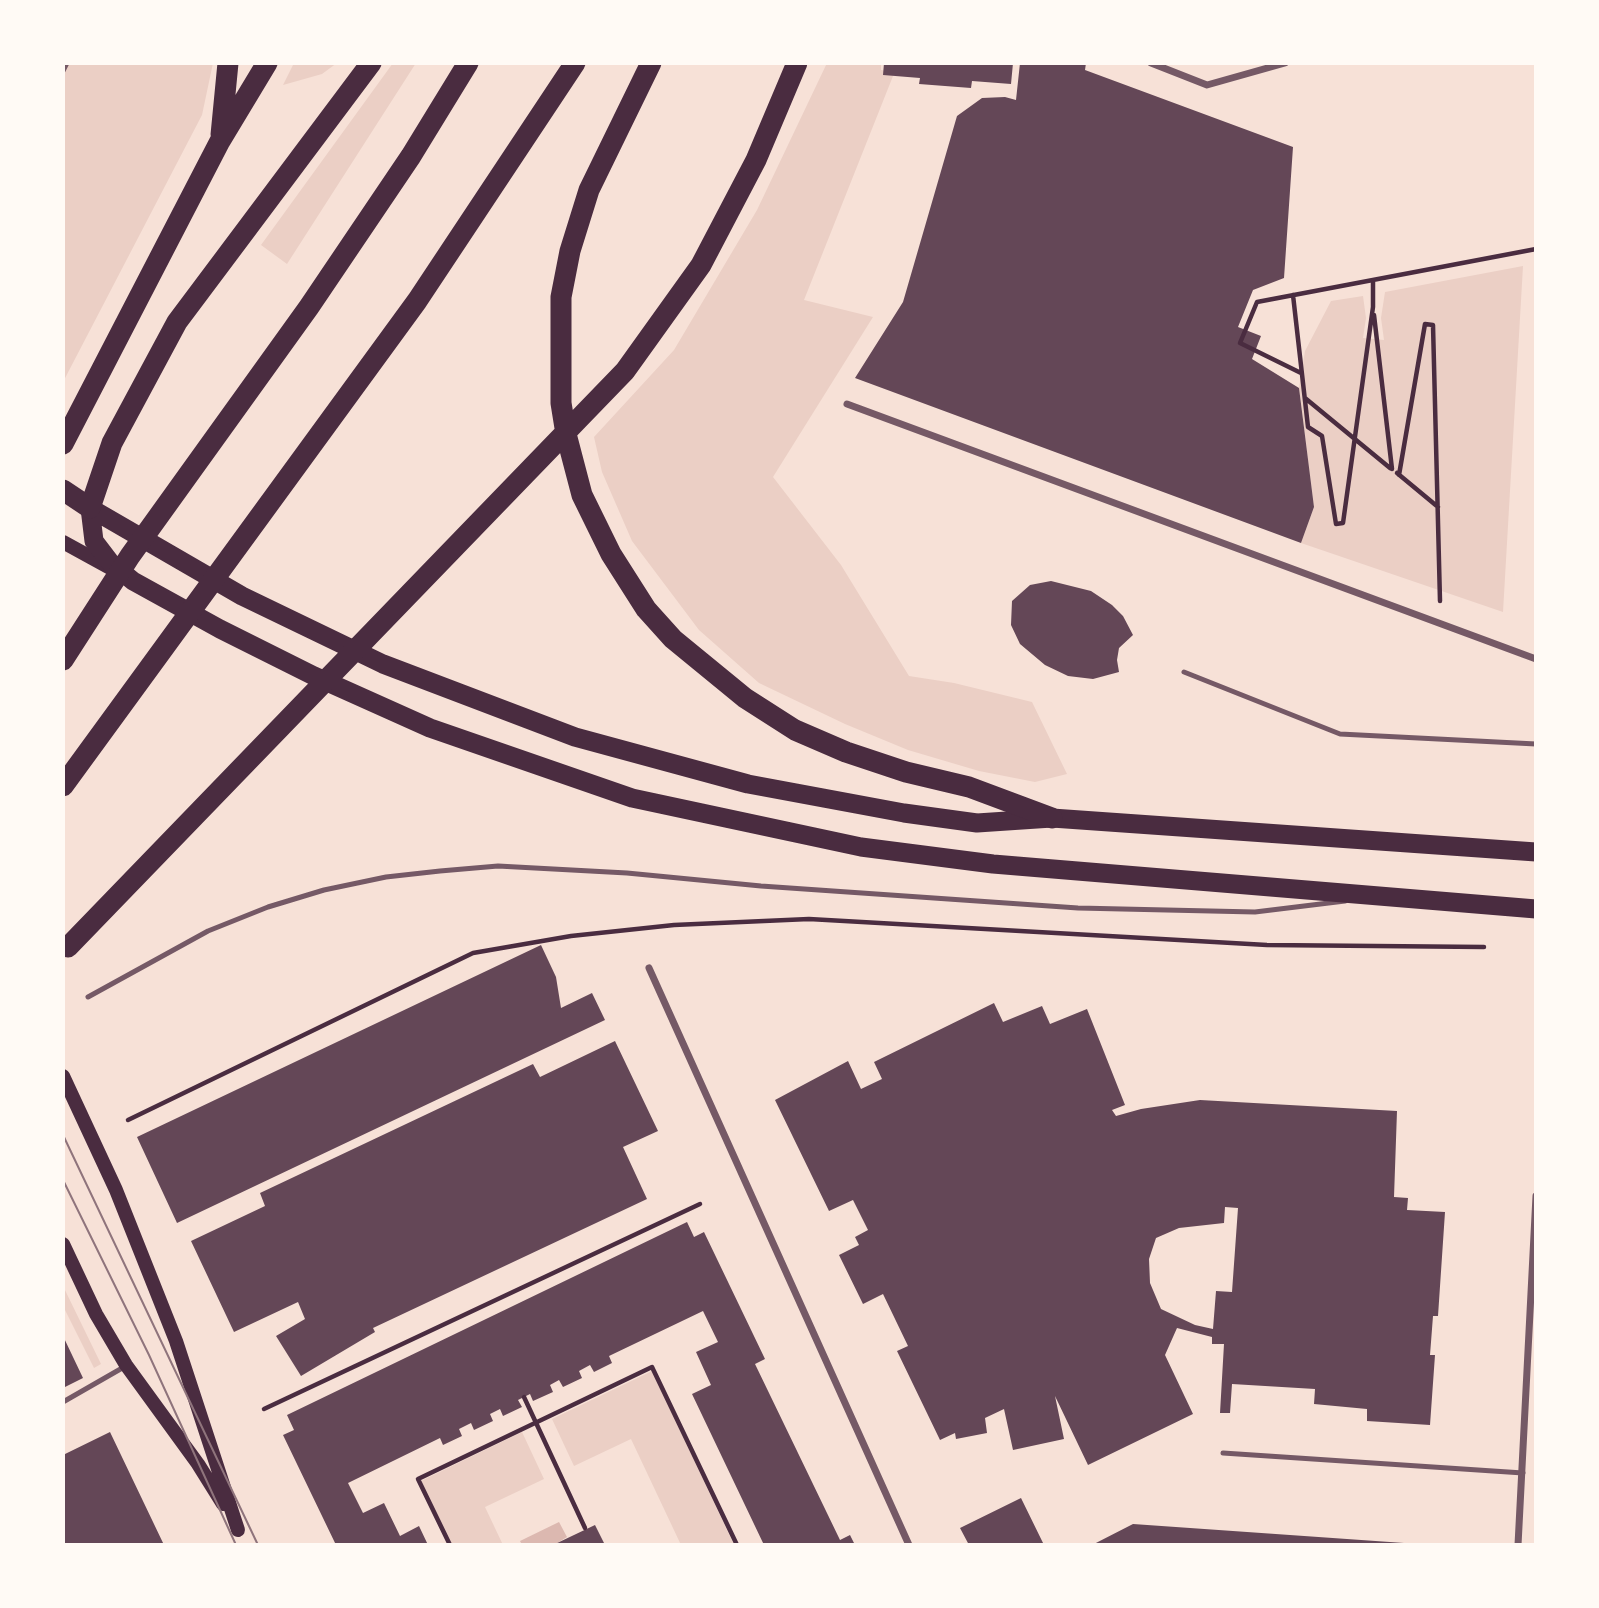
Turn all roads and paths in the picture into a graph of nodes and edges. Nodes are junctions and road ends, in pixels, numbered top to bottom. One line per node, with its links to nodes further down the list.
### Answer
1 (67, 63): 11 (lane)
2 (228, 63): 12 (highway)
3 (267, 63): 12 (highway)
4 (371, 63): 26 (highway)
5 (468, 63): 31 (highway)
6 (575, 63): 34 (highway)
7 (651, 63): 35 (highway)
8 (797, 63): 39 (highway)
9 (1151, 63): 10 (street)
10 (1285, 63)
11 (63, 71)
12 (220, 141): 21 (highway)
13 (1536, 249): 14 (path)
14 (1373, 280): 15 (path); 16 (path)
15 (1293, 295): 17 (path); 17 (path)
16 (1373, 307): 20 (path); 22 (path)
17 (1302, 373): 18 (path)
18 (1304, 397): 20 (path); 20 (path)
19 (847, 404): 29 (street)
20 (1355, 438): 22 (path)
21 (63, 444)
22 (1392, 469): 23 (path)
23 (1399, 475): 25 (path); 25 (path)
24 (63, 490): 26 (highway)
25 (1438, 507): 29 (path)
26 (90, 508): 28 (highway); 35 (highway)
27 (63, 542): 28 (main road)
28 (134, 581): 37 (highway)
29 (1441, 623): 30 (street)
30 (1536, 659)
31 (63, 660)
32 (1184, 672): 33 (lane)
33 (1536, 744)
34 (63, 786)
35 (1052, 818): 36 (highway)
36 (1536, 852)
37 (1376, 897): 38 (highway); 42 (lane)
38 (1536, 909)
39 (68, 947)
40 (1484, 947): 44 (path)
41 (649, 968): 60 (street)
42 (88, 997)
43 (63, 1076): 56 (main road)
44 (128, 1120)
45 (1536, 1196): 54 (street)
46 (700, 1204): 51 (path)
47 (63, 1244): 48 (main road)
48 (126, 1366): 50 (lane); 56 (main road)
49 (524, 1397): 52 (path)
50 (63, 1402)
51 (264, 1409)
52 (535, 1423): 55 (path); 58 (path); 59 (path)
53 (1223, 1452): 54 (lane)
54 (1523, 1473): 61 (street)
55 (585, 1528)
56 (238, 1530): 57 (main road)
57 (246, 1545)
58 (450, 1545)
59 (737, 1545)
60 (909, 1545)
61 (1518, 1545)

